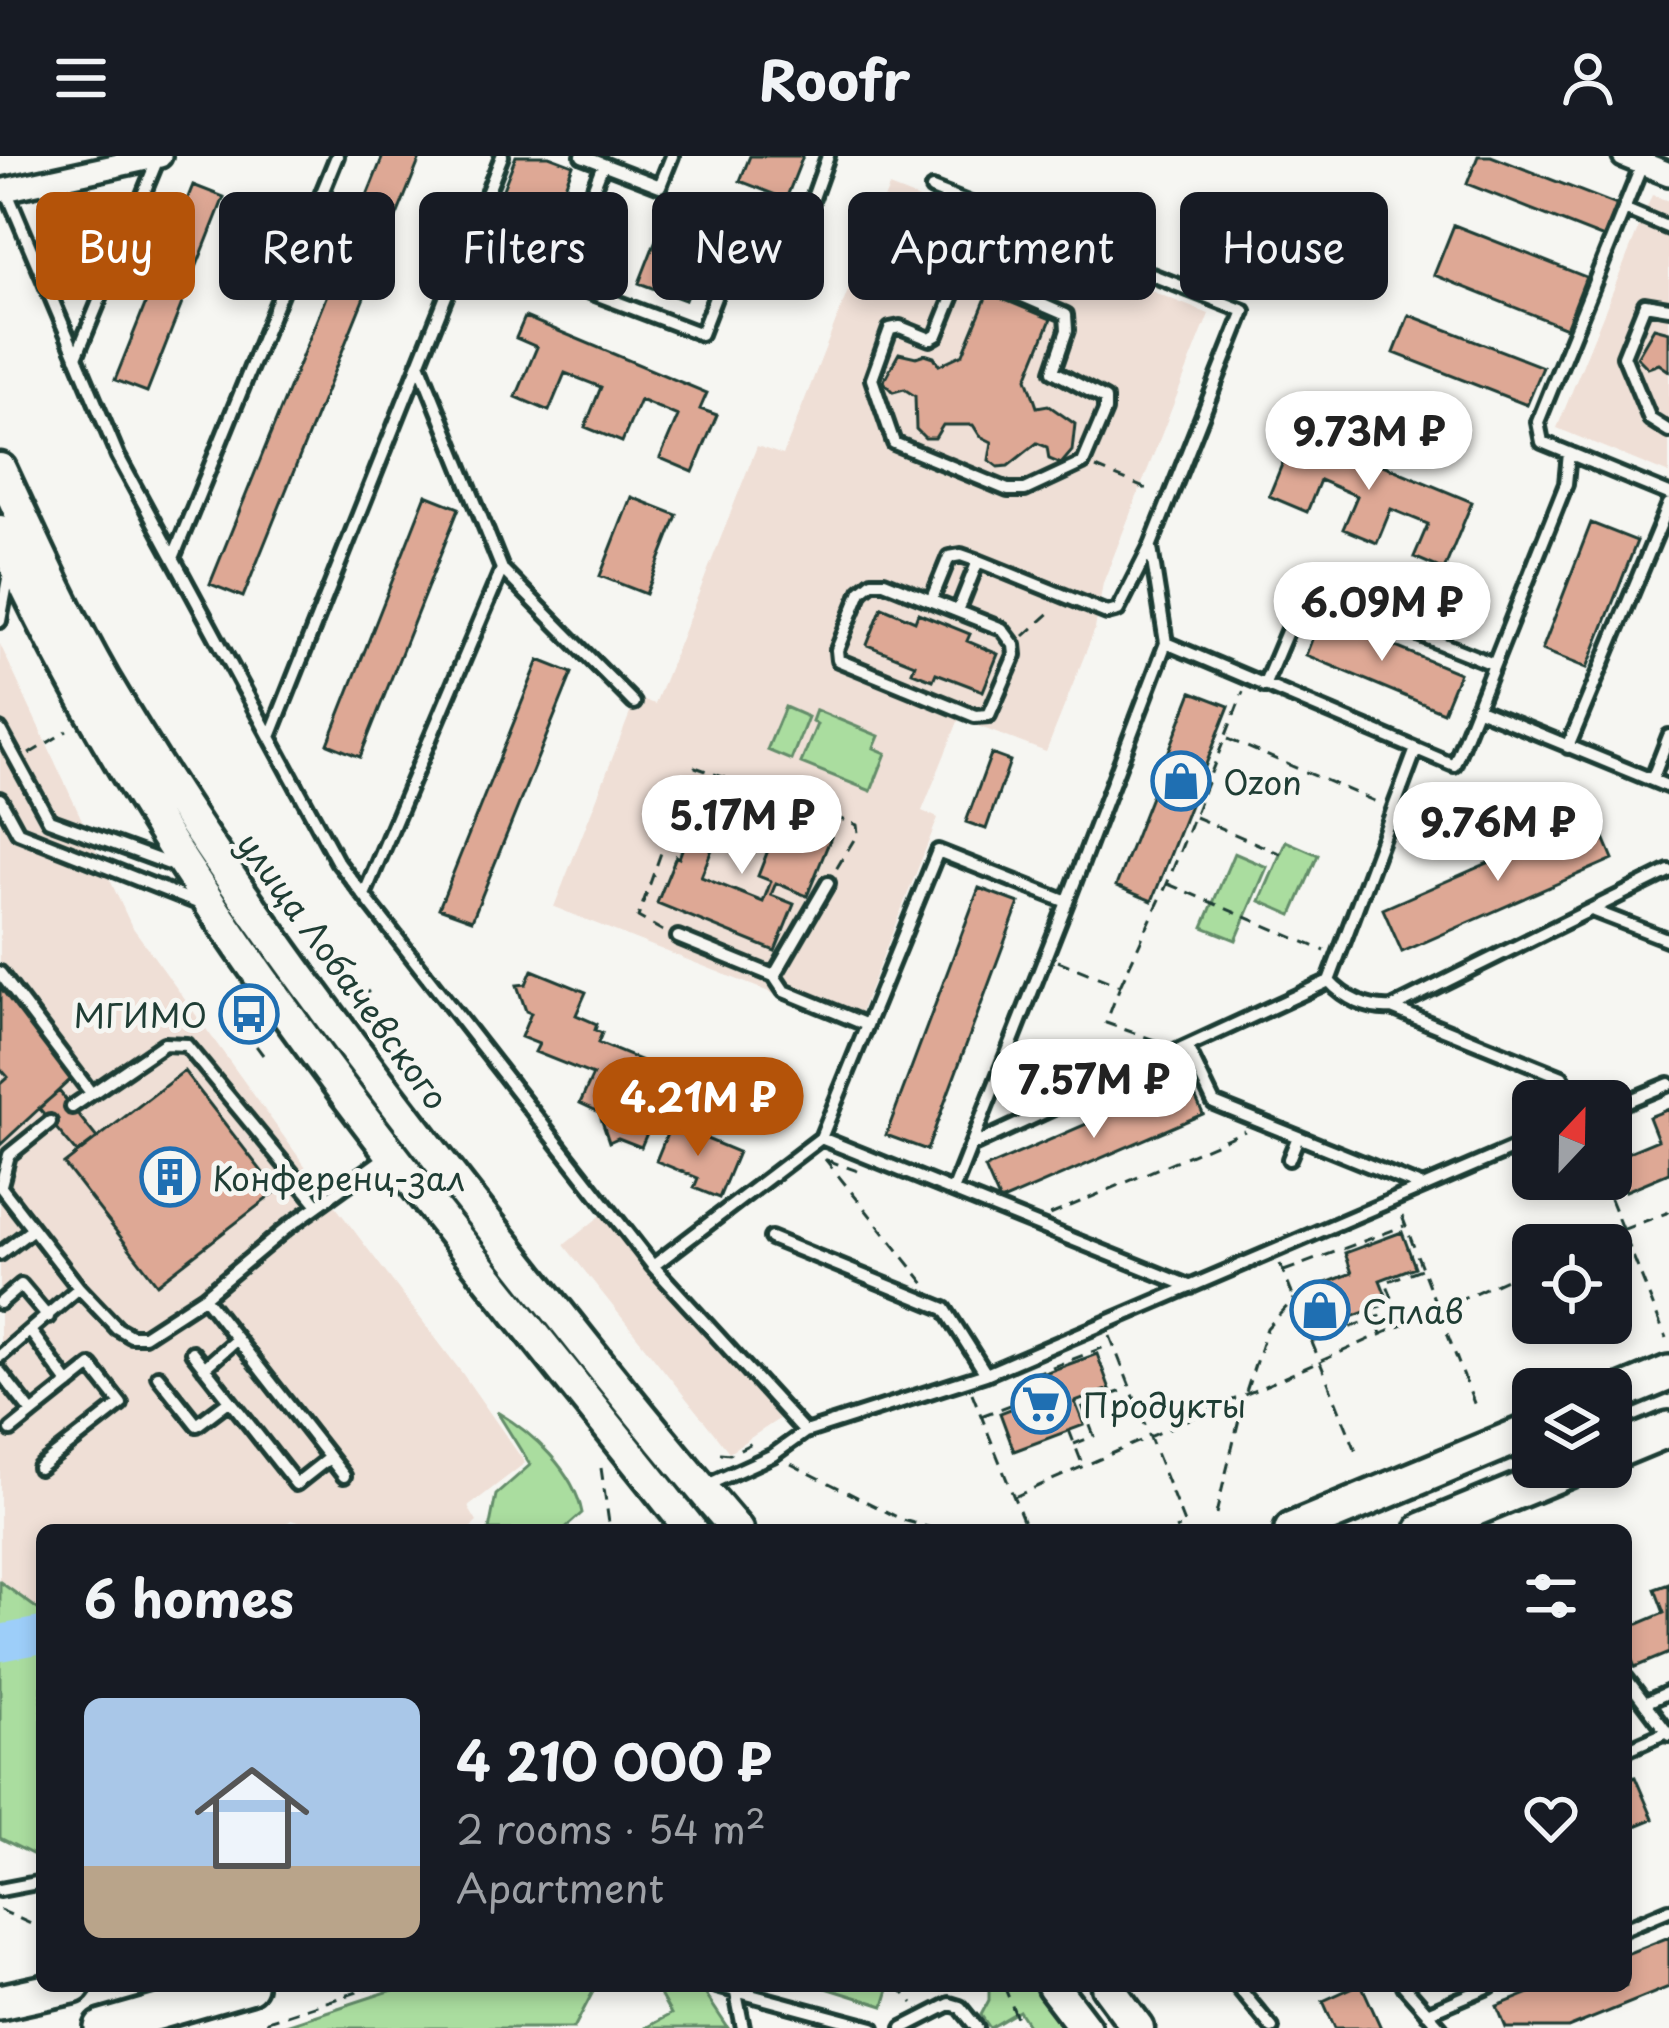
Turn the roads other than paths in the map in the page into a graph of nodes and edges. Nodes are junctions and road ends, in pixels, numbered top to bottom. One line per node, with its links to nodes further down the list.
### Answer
1 (160, 156): 8 (street); 23 (lane)
2 (337, 156): 32 (lane)
3 (502, 156): 13 (lane)
4 (582, 156): 9 (lane)
5 (672, 156): 9 (lane)
6 (828, 156): 21 (lane)
7 (1633, 160): 10 (street); 16 (lane)
8 (114, 161): 11 (street)
9 (603, 164): 14 (lane)
10 (1669, 174)
11 (3, 190): 23 (lane)
12 (932, 190): 15 (lane)
13 (487, 192)
14 (592, 192)
15 (937, 192)
16 (1624, 209): 17 (lane); 26 (lane)
17 (1669, 228)
18 (963, 271): 18 (lane)
19 (1156, 277): 31 (lane)
20 (444, 300): 24 (lane)
21 (611, 300)
22 (1669, 308): 25 (lane)
23 (76, 358): 32 (lane)
24 (419, 363): 34 (lane); 45 (lane)
25 (1669, 431)
26 (1569, 453): 28 (lane); 39 (lane)
27 (0, 469): 113 (main road, улица Лобачевского)
28 (1669, 494)
29 (1669, 504): 46 (lane)
30 (6, 545): 37 (lane); 52 (main road, улица Лобачевского)
31 (1151, 545): 33 (lane); 38 (lane)
32 (172, 558): 45 (lane)
33 (978, 561): 35 (lane); 36 (lane)
34 (502, 569): 41 (lane); 54 (lane)
35 (931, 601): 36 (lane); 36 (lane)
36 (958, 611)
37 (0, 621)
38 (1166, 643): 40 (lane); 55 (lane)
39 (1493, 664): 40 (lane); 42 (lane)
40 (1264, 686): 47 (lane)
41 (634, 703)
42 (1476, 708): 46 (lane); 47 (lane)
43 (0, 730): 52 (lane)
44 (1669, 736): 48 (lane)
45 (270, 737): 54 (lane)
46 (1568, 747): 48 (lane)
47 (1417, 749): 62 (lane)
48 (1652, 779): 49 (lane)
49 (1669, 787)
50 (0, 799): 56 (lane)
51 (1669, 871): 57 (lane)
52 (191, 872): 56 (main road, улица Лобачевского)
53 (828, 883): 61 (lane)
54 (364, 895): 85 (lane)
55 (1066, 902): 64 (lane); 74 (lane)
56 (216, 910): 76 (main road, улица Лобачевского)
57 (1594, 911): 59 (lane); 63 (lane)
58 (678, 937): 61 (lane)
59 (1669, 940)
60 (0, 973): 68 (lane)
61 (774, 976): 64 (lane)
62 (1328, 981): 63 (lane); 65 (lane)
63 (1391, 1008): 66 (lane)
64 (867, 1024): 73 (lane)
65 (1184, 1048): 72 (lane); 74 (lane)
66 (1563, 1080)
67 (1669, 1084): 69 (lane)
68 (91, 1093): 70 (lane); 81 (lane)
69 (1632, 1099)
70 (72, 1107)
71 (50, 1121): 78 (lane)
72 (1298, 1137): 77 (lane); 79 (lane)
73 (821, 1138): 80 (lane); 85 (lane)
74 (970, 1146): 80 (lane)
75 (1512, 1149): 79 (lane)
76 (392, 1151): 81 (lane); 114 (main road, улица Лобачевского)
77 (1289, 1159)
78 (1, 1185): 82 (lane)
79 (1420, 1186): 86 (lane)
80 (952, 1191): 86 (lane)
81 (318, 1205): 88 (lane)
82 (32, 1229): 84 (lane); 87 (lane)
83 (771, 1238): 98 (lane)
84 (0, 1254)
85 (653, 1266): 106 (lane)
86 (1192, 1287): 98 (lane)
87 (79, 1288): 88 (lane); 90 (lane)
88 (204, 1298): 92 (lane)
89 (0, 1303): 90 (lane)
90 (48, 1317): 91 (lane)
91 (31, 1332): 94 (lane); 100 (lane)
92 (237, 1339): 95 (lane); 109 (lane)
93 (192, 1352): 95 (lane)
94 (0, 1356)
95 (204, 1368): 102 (lane)
96 (0, 1372): 103 (lane)
97 (1669, 1373): 101 (main road)
98 (986, 1374): 106 (lane)
99 (158, 1376): 102 (lane)
100 (69, 1384): 103 (lane); 110 (lane)
101 (1632, 1388)
102 (230, 1400): 109 (lane)
103 (32, 1413): 105 (lane)
104 (1669, 1429): 108 (main road)
105 (11, 1430)
106 (805, 1432): 113 (lane)
107 (1512, 1439): 116 (main road)
108 (1632, 1444)
109 (329, 1459): 111 (lane)
110 (39, 1468)
111 (344, 1476)
112 (1525, 1488): 117 (main road)
113 (701, 1489): 115 (main road, улица Лобачевского)
114 (687, 1524)
115 (732, 1524)
116 (1306, 1524)
117 (1438, 1524)
118 (1632, 1686): 120 (lane)
119 (1669, 1692): 120 (lane)
120 (1645, 1702): 121 (lane)
121 (1668, 1734): 122 (lane)
122 (1632, 1748)
123 (36, 1883): 124 (lane)
124 (0, 1890)
125 (1669, 1910): 126 (lane)
126 (1632, 1925)
127 (46, 1992): 135 (main road)
128 (228, 1992): 137 (main road)
129 (1058, 1992): 142 (main road)
130 (1111, 1992): 143 (main road)
131 (1242, 1992): 144 (lane)
132 (1409, 1992): 136 (lane)
133 (1476, 1992): 136 (lane)
134 (736, 1993): 138 (lane); 139 (lane)
135 (0, 2002)
136 (1427, 2013): 145 (lane)
137 (102, 2028)
138 (743, 2028)
139 (873, 2028)
140 (903, 2028): 141 (lane)
141 (976, 2028)
142 (1085, 2028)
143 (1138, 2028)
144 (1272, 2028)
145 (1441, 2028)

